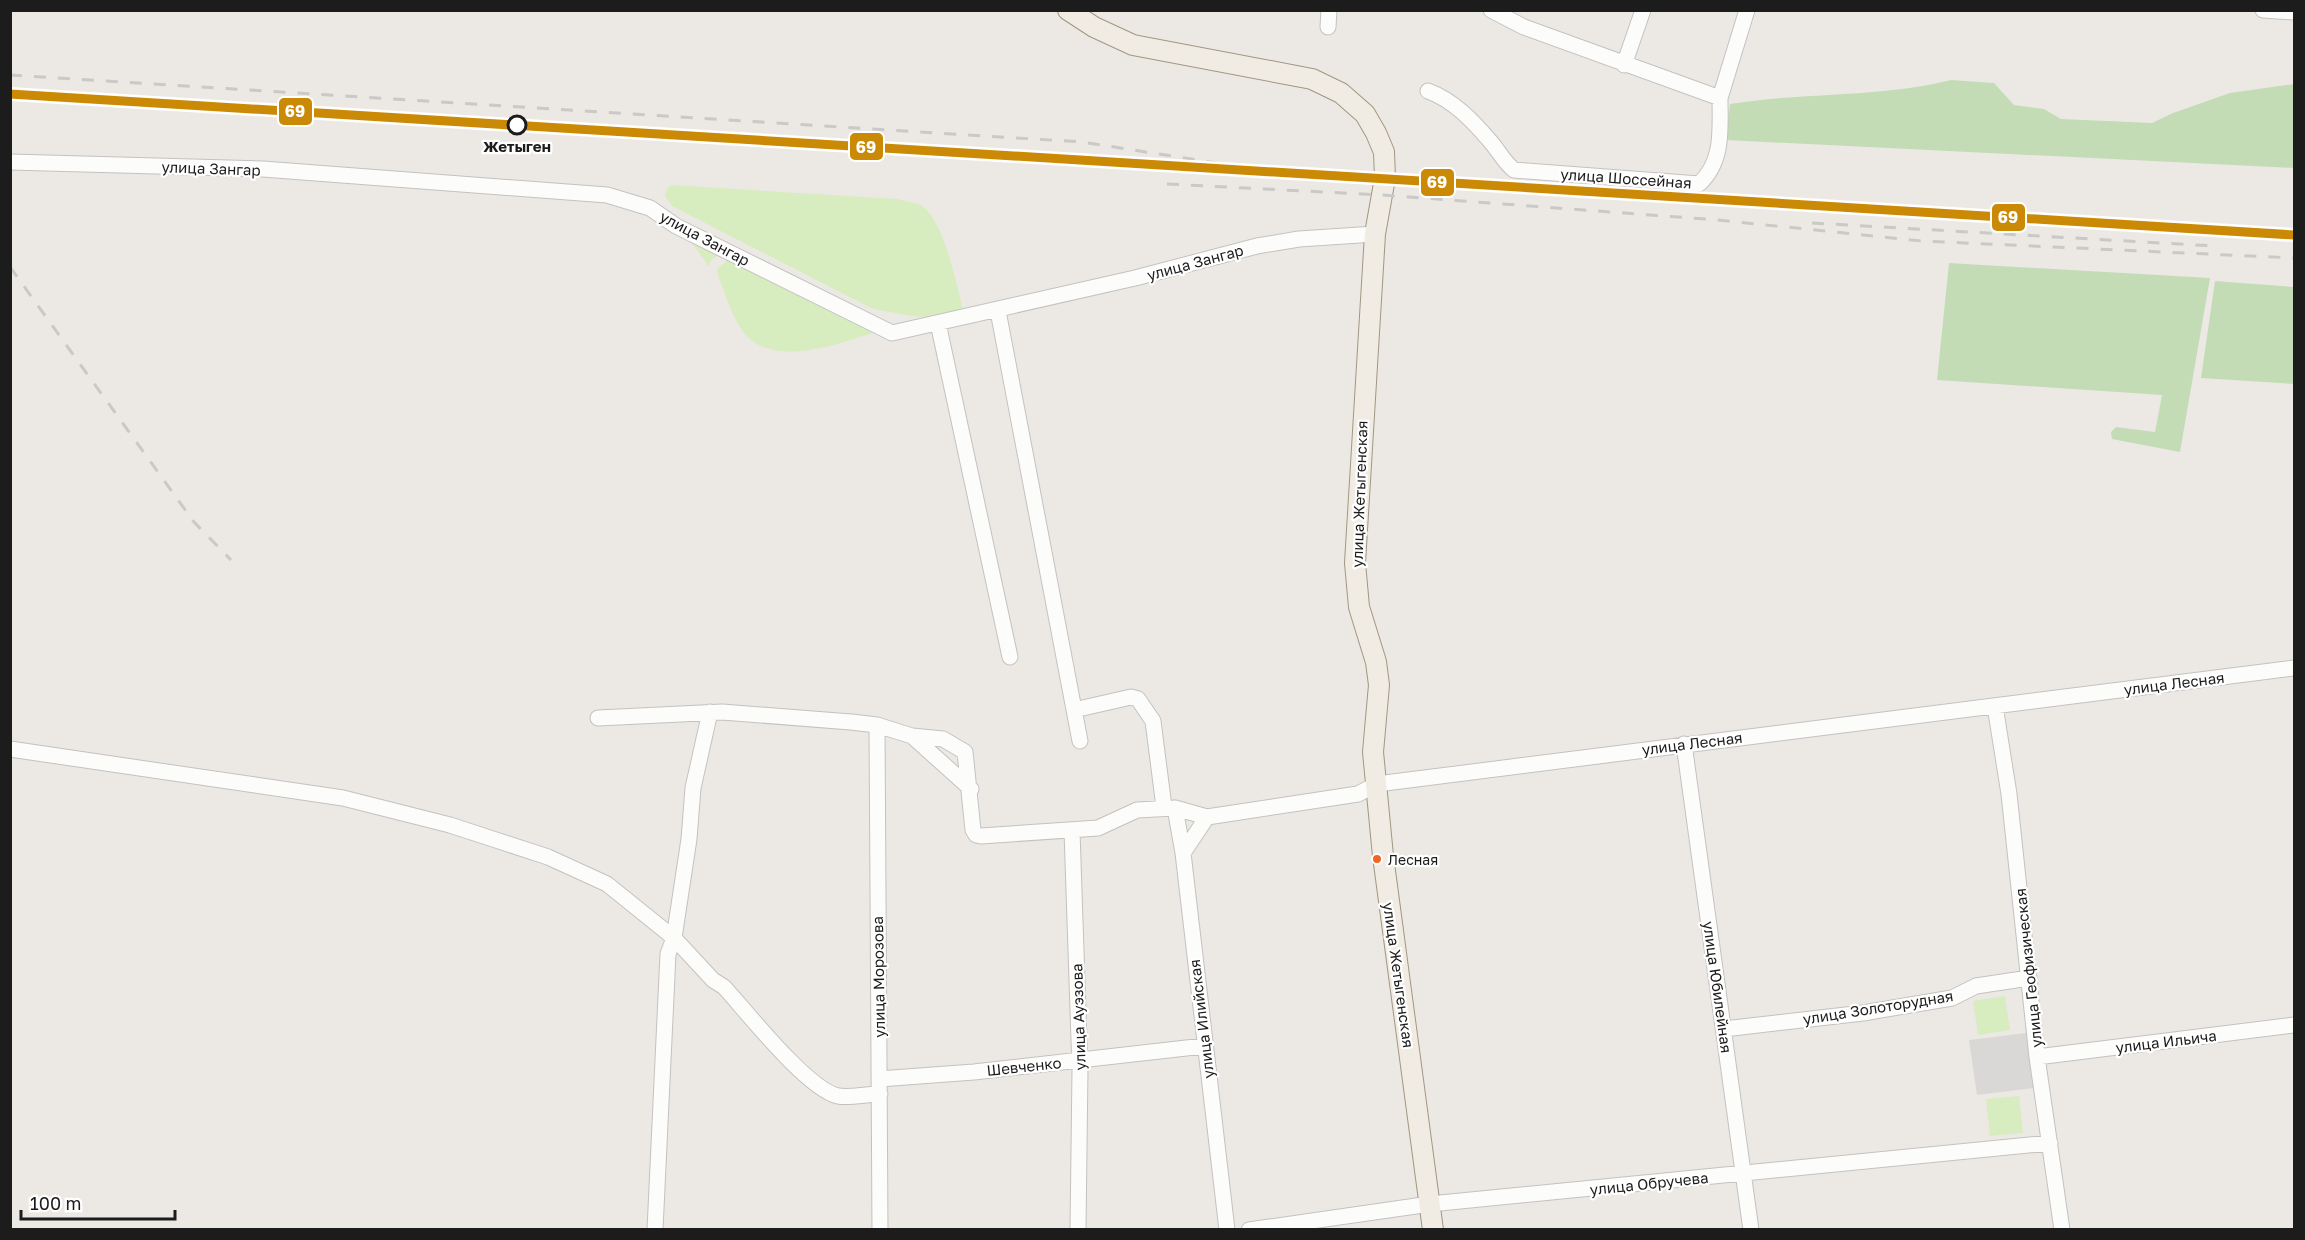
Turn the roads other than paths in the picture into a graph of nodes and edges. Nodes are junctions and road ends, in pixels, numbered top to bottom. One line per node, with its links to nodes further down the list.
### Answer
1 (1068, 10): 13 (main road, улица Жетыгенская)
2 (1329, 10): 8 (street)
3 (1491, 10): 9 (street)
4 (1643, 10): 9 (street)
5 (1747, 10): 11 (street)
6 (2263, 10): 7 (street)
7 (2295, 12)
8 (1328, 27)
9 (1624, 65): 11 (street)
10 (1428, 92): 11 (street, улица Шоссейная)
11 (1720, 98)
12 (10, 162): 15 (street, улица Зангар)
13 (1375, 234): 14 (street, улица Зангар); 27 (main road, улица Жетыгенская)
14 (998, 311): 15 (street, улица Зангар); 19 (street)
15 (938, 323): 16 (street)
16 (1010, 657)
17 (2295, 668): 18 (street, улица Лесная)
18 (1995, 706): 25 (street, улица Лесная); 34 (street, улица Геофизическая)
19 (1074, 710): 24 (street); 29 (street, улица Илийская)
20 (710, 712): 21 (street); 22 (street); 33 (street)
21 (598, 718)
22 (877, 724): 23 (street); 40 (street, улица Морозова)
23 (912, 736): 28 (street); 28 (street)
24 (1080, 741)
25 (1684, 744): 27 (street, улица Лесная); 36 (street, улица Юбилейная)
26 (10, 749): 33 (street, Шевченко)
27 (1377, 784): 30 (street, улица Лесная); 43 (main road, улица Жетыгенская)
28 (970, 789): 31 (street)
29 (1169, 807): 30 (street, улица Лесная); 31 (street, улица Лесная); 32 (street, улица Илийская)
30 (1207, 817): 32 (street)
31 (1072, 831): 39 (street, улица Ауэзова)
32 (1183, 853): 37 (street, улица Илийская)
33 (674, 938): 40 (street, Шевченко); 44 (street)
34 (2029, 978): 36 (street, улица Золоторудная); 38 (street, улица Геофизическая)
35 (2295, 1025): 38 (street, улица Ильича)
36 (1725, 1029): 42 (street, улица Юбилейная)
37 (1204, 1046): 39 (street, Шевченко); 47 (street, улица Илийская)
38 (2037, 1058): 41 (street, улица Геофизическая)
39 (1080, 1060): 40 (street, Шевченко); 46 (street, улица Ауэзова)
40 (880, 1086): 45 (street, улица Морозова)
41 (2050, 1143): 42 (street, улица Обручева); 51 (street, улица Геофизическая)
42 (1745, 1173): 43 (street, улица Обручева); 50 (street, улица Юбилейная)
43 (1430, 1204): 48 (street, улица Обручева); 49 (main road, улица Жетыгенская)
44 (655, 1230)
45 (880, 1230)
46 (1078, 1230)
47 (1227, 1230)
48 (1249, 1230)
49 (1433, 1230)
50 (1751, 1230)
51 (2062, 1230)

